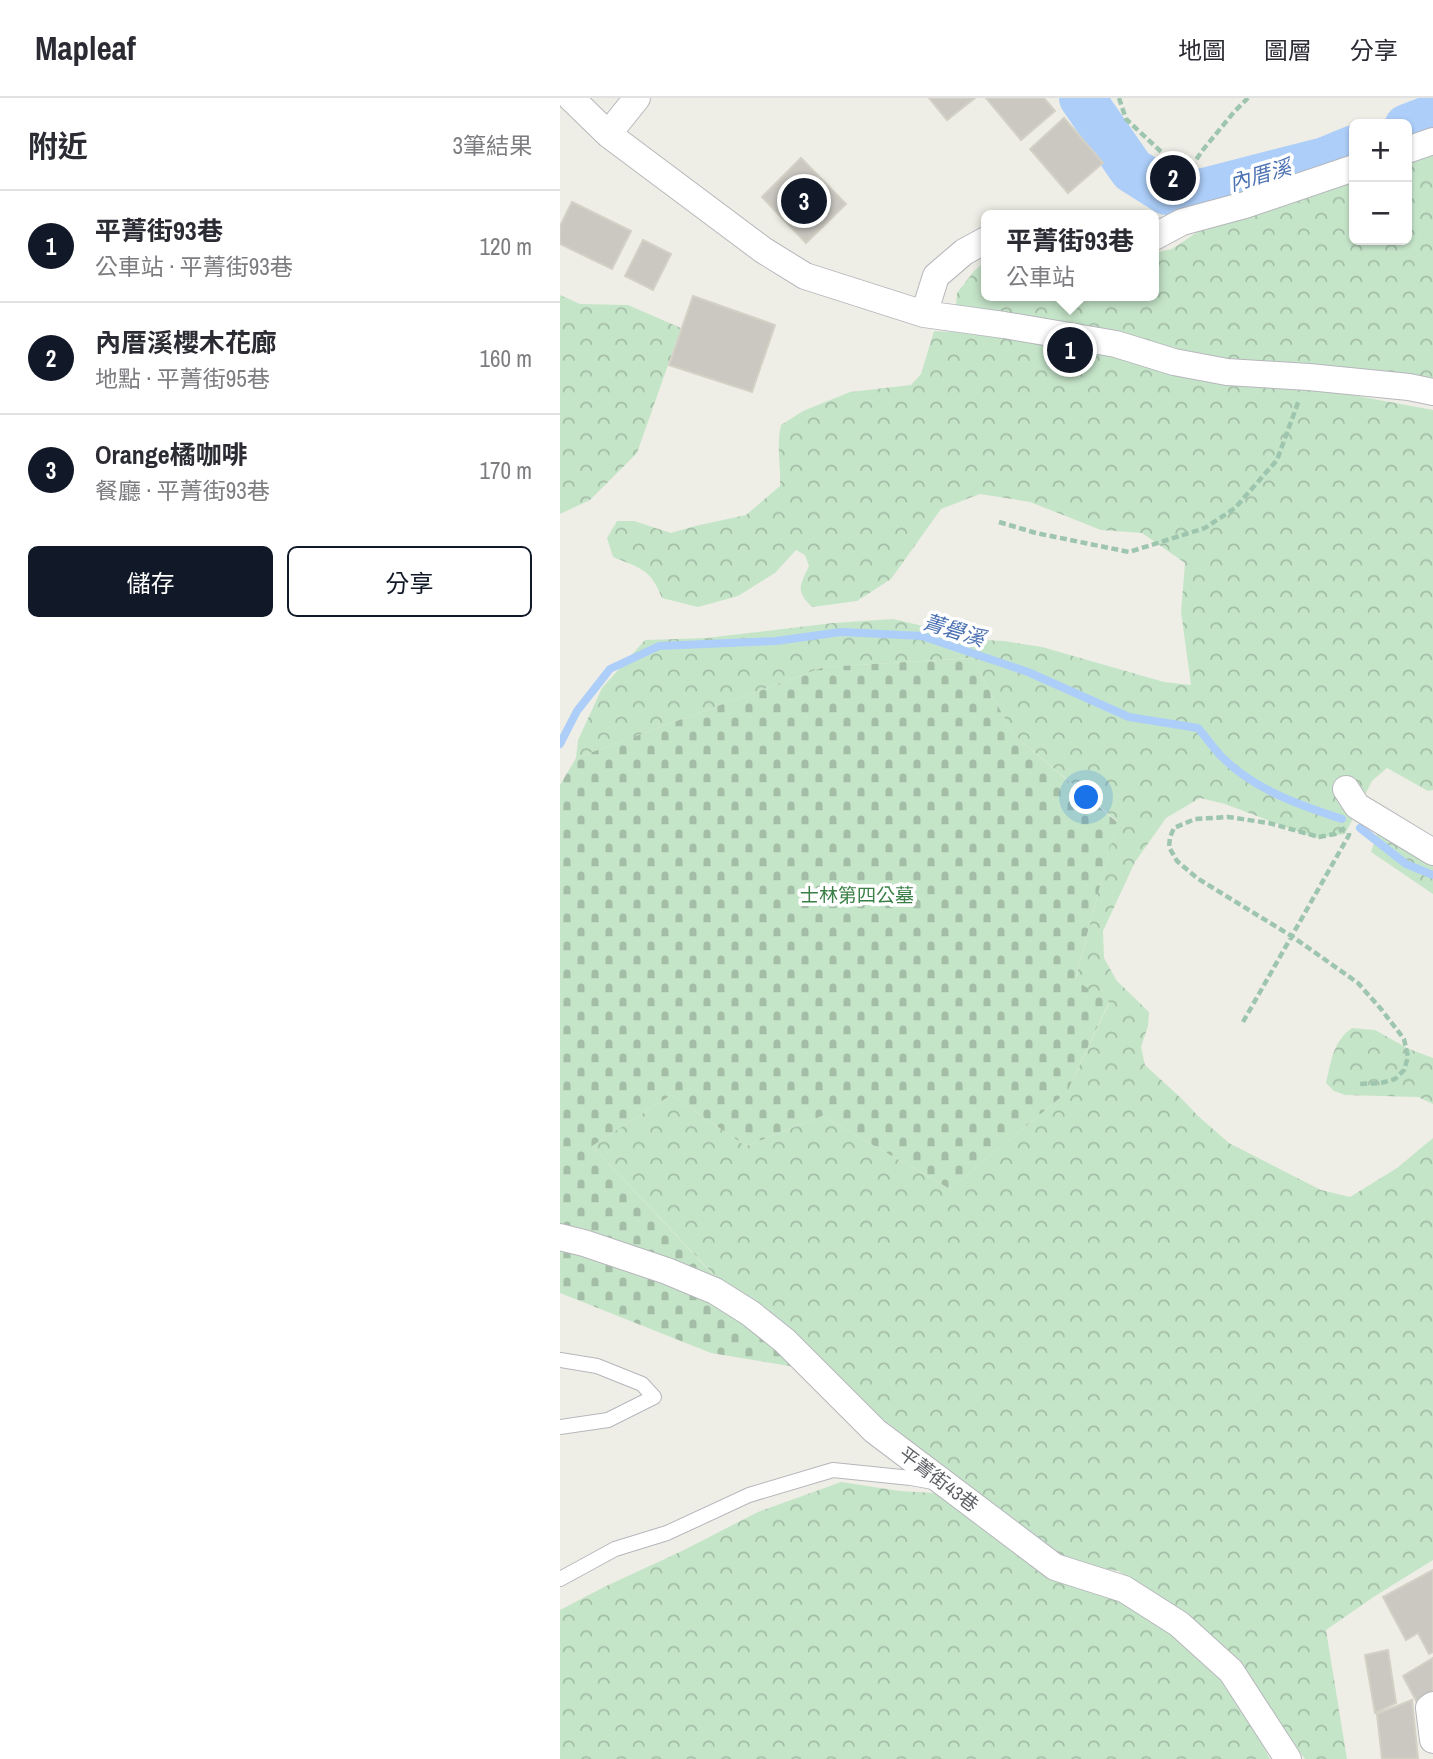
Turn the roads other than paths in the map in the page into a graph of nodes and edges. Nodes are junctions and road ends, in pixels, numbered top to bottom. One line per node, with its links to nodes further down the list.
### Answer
1 (571, 98): 3 (street)
2 (637, 98): 3 (street)
3 (608, 134): 9 (street)
4 (1433, 141): 5 (street)
5 (1412, 148)
6 (1349, 170): 7 (street)
7 (1159, 234)
8 (981, 243): 9 (street)
9 (924, 314): 10 (street)
10 (1433, 392)
11 (1346, 789): 12 (street)
12 (1433, 852)
13 (560, 1237): 16 (street, 平菁街43巷)
14 (560, 1360): 15 (lane)
15 (560, 1427)
16 (945, 1484): 17 (lane); 20 (street, 平菁街43巷)
17 (560, 1579)
18 (1433, 1705): 19 (street)
19 (1433, 1740)
20 (1288, 1759)

